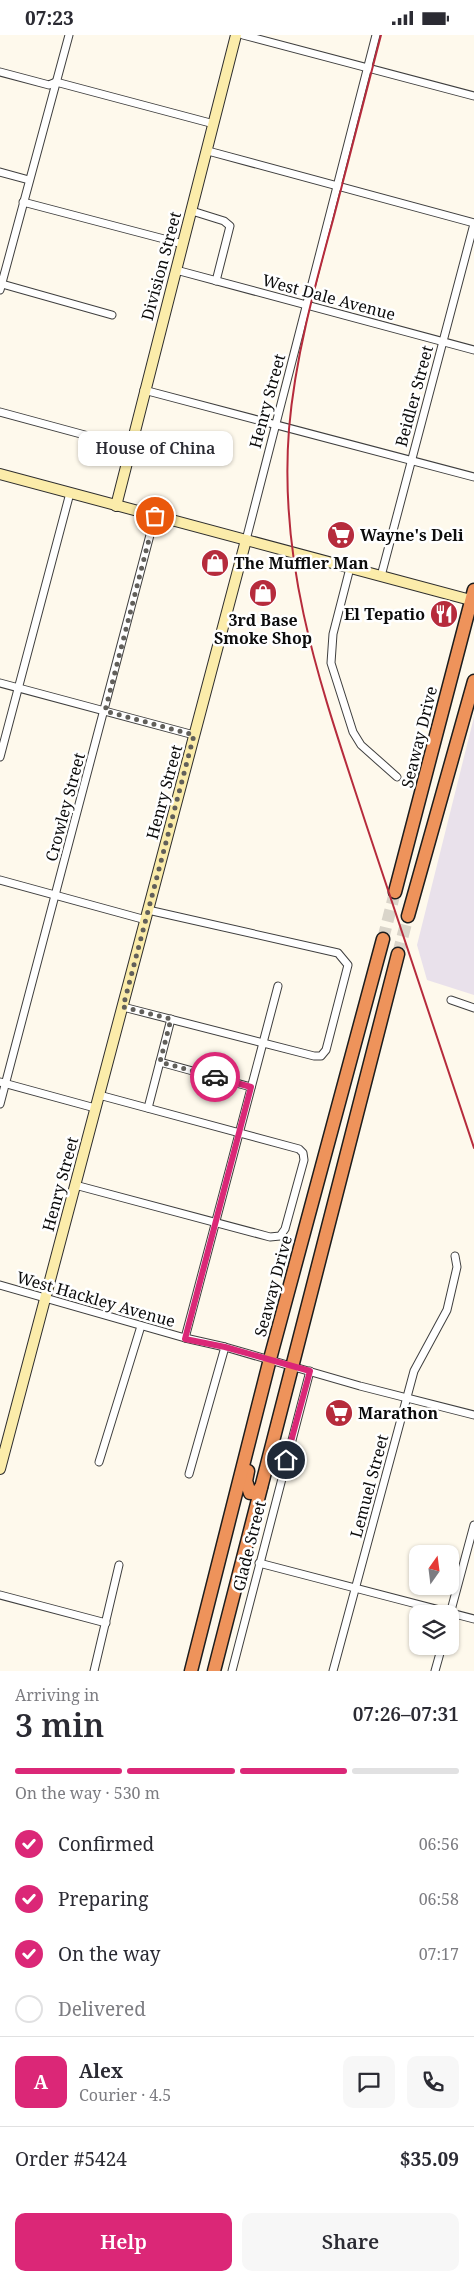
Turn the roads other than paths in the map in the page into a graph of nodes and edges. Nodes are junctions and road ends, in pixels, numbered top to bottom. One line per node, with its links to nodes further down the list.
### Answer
1 (69, 35): 7 (street)
2 (236, 35): 9 (main road, Division Street)
3 (243, 35): 5 (street)
4 (376, 35): 5 (street, Henry Street)
5 (367, 68): 8 (street); 13 (street, Henry Street)
6 (0, 72): 7 (street)
7 (56, 82): 9 (street); 12 (street)
8 (474, 96)
9 (214, 124): 10 (main road, Division Street)
10 (209, 152): 13 (street); 15 (main road, Division Street)
11 (0, 172): 12 (street)
12 (29, 180): 14 (street)
13 (337, 187): 16 (street); 22 (street, Henry Street)
14 (23, 202): 17 (street); 19 (street)
15 (192, 211): 17 (main road, Division Street); 20 (street)
16 (474, 223): 24 (street, Beidler Street)
17 (183, 244): 18 (main road, Division Street)
18 (176, 270): 20 (street, West Dale Avenue); 26 (main road, Division Street)
19 (2, 272): 21 (street)
20 (216, 281): 22 (street, West Dale Avenue)
21 (3, 286): 23 (street)
22 (307, 306): 24 (street, West Dale Avenue); 28 (street, Henry Street)
23 (112, 315)
24 (442, 342): 25 (street, West Dale Avenue); 30 (street, Beidler Street)
25 (474, 350)
26 (144, 390): 28 (street); 29 (main road, Division Street)
27 (0, 412): 29 (street)
28 (276, 424): 30 (street); 36 (street, Henry Street)
29 (129, 447): 34 (main road, Division Street)
30 (412, 460): 32 (street); 38 (street, Beidler Street)
31 (0, 474): 33 (main road)
32 (474, 477)
33 (70, 493): 34 (main road); 43 (street)
34 (116, 506): 35 (main road)
35 (155, 516): 36 (main road); 44 (street, Crowley Street)
36 (246, 540): 37 (main road); 46 (main road, Henry Street)
37 (350, 568): 38 (main road); 48 (street)
38 (381, 576): 39 (main road)
39 (473, 597): 40 (highway, Seaway Drive)
40 (467, 616): 45 (highway); 50 (highway, Seaway Drive)
41 (474, 681): 45 (highway)
42 (0, 683): 43 (street)
43 (18, 688): 44 (street); 47 (street)
44 (105, 711): 46 (street); 51 (street, Crowley Street)
45 (462, 729): 53 (highway)
46 (194, 735): 52 (main road, Henry Street)
47 (0, 757)
48 (398, 777)
49 (0, 880): 51 (street)
50 (396, 891)
51 (56, 895): 52 (street); 63 (street, Crowley Street)
52 (147, 915): 58 (main road, Henry Street); 61 (street)
53 (408, 916)
54 (383, 939): 72 (highway, Seaway Drive)
55 (398, 954): 79 (highway)
56 (278, 986): 61 (street)
57 (451, 1000): 59 (street)
58 (123, 1007): 60 (street); 65 (main road, Henry Street)
59 (474, 1008)
60 (171, 1019): 61 (street); 62 (street)
61 (263, 1043): 64 (street)
62 (160, 1062): 64 (street); 68 (street)
63 (3, 1083): 66 (street, Crowley Street); 67 (street)
64 (251, 1087): 69 (street)
65 (99, 1095): 67 (main road, Henry Street); 68 (street)
66 (0, 1104)
67 (95, 1108): 70 (main road, Henry Street)
68 (148, 1108): 69 (street)
69 (239, 1132): 71 (street); 71 (street)
70 (75, 1185): 71 (street); 75 (main road, Henry Street)
71 (215, 1223): 77 (street)
72 (306, 1227): 79 (highway); 80 (highway, Seaway Drive)
73 (455, 1256): 84 (street, Lemuel Street)
74 (0, 1285): 75 (street, West Hackley Avenue)
75 (45, 1298): 76 (street, West Hackley Avenue); 87 (main road, Henry Street)
76 (141, 1326): 77 (street, West Hackley Avenue); 86 (street)
77 (185, 1339): 78 (street, West Hackley Avenue)
78 (225, 1347): 80 (street, West Hackley Avenue); 88 (street)
79 (296, 1352): 81 (highway)
80 (270, 1359): 81 (street, West Hackley Avenue); 83 (highway, Seaway Drive)
81 (292, 1366): 82 (street, West Hackley Avenue); 89 (highway)
82 (310, 1371): 84 (street, West Hackley Avenue); 91 (street, Glade Street)
83 (267, 1375): 89 (highway); 102 (highway, Seaway Drive)
84 (407, 1398): 85 (street, West Hackley Avenue); 93 (street, Lemuel Street)
85 (474, 1415)
86 (99, 1463)
87 (0, 1469)
88 (189, 1474)
89 (261, 1487): 103 (highway)
90 (474, 1525): 96 (street)
91 (259, 1563): 93 (street); 104 (street, Glade Street)
92 (119, 1565): 99 (street)
93 (355, 1588): 95 (street); 105 (street, Lemuel Street)
94 (0, 1595): 99 (street)
95 (420, 1605)
96 (452, 1605)
97 (459, 1615): 98 (street)
98 (474, 1619)
99 (106, 1623): 101 (street)
100 (439, 1655): 106 (street)
101 (94, 1671)
102 (190, 1671)
103 (214, 1671)
104 (232, 1671)
105 (333, 1671)
106 (435, 1671)

